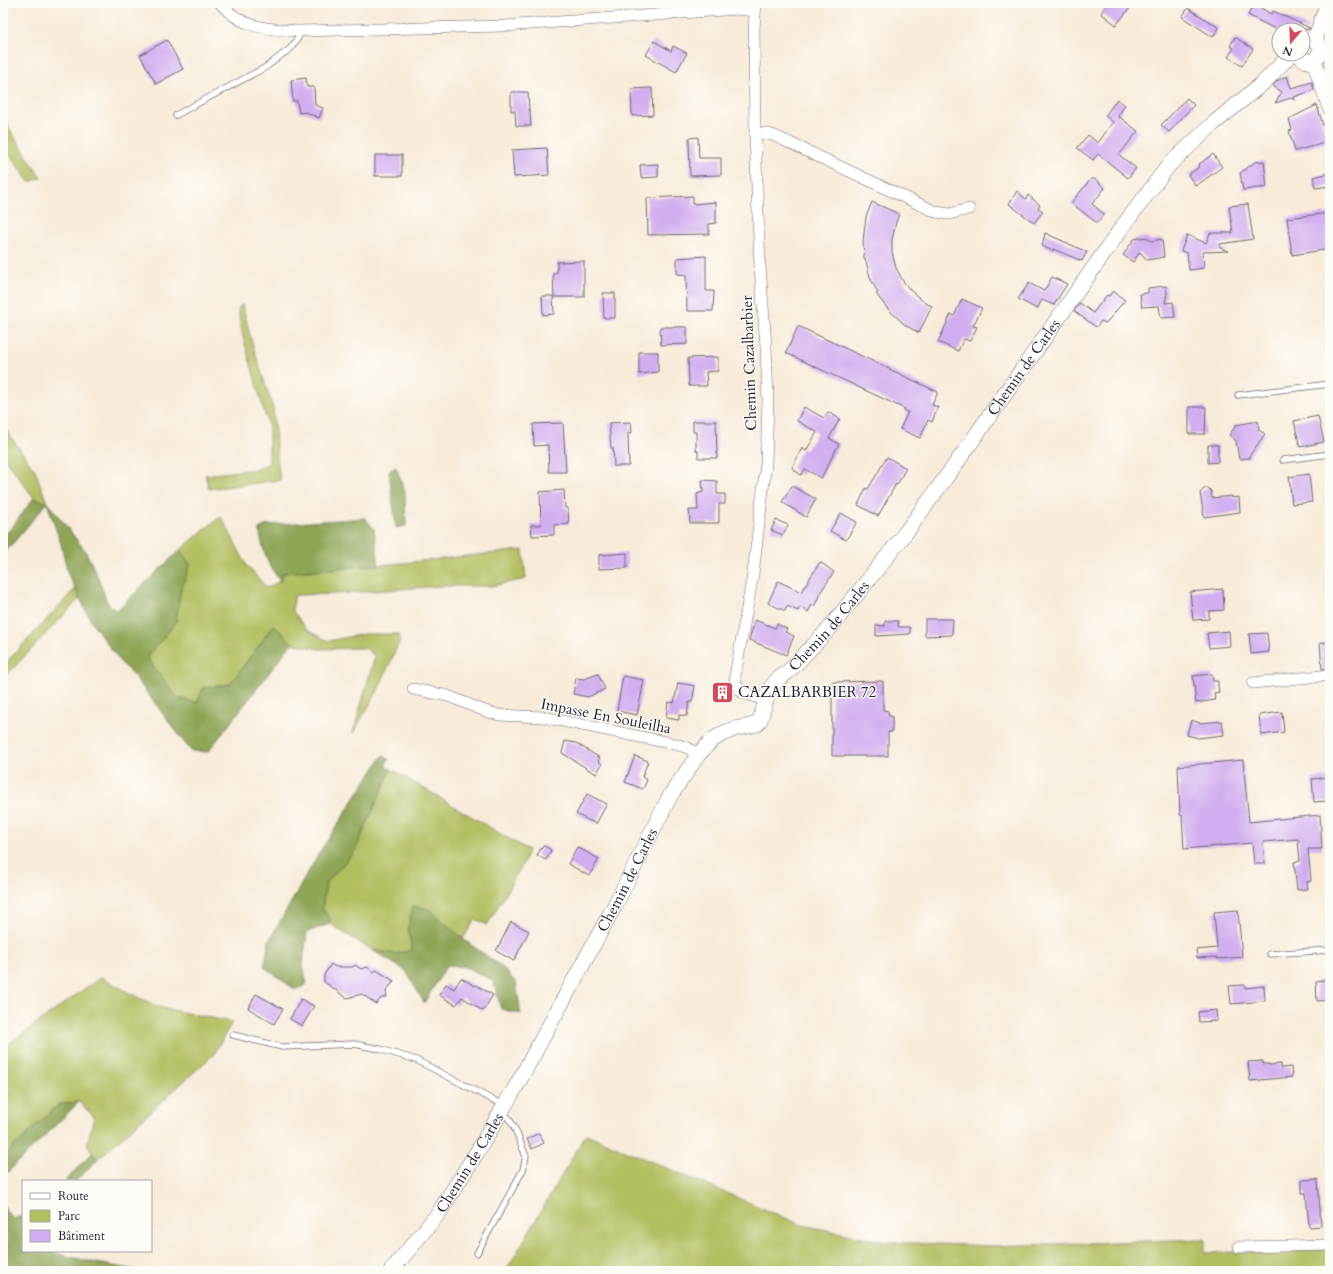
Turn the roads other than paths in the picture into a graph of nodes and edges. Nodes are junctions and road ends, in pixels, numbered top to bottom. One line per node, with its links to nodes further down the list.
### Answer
1 (220, 3): 4 (street)
2 (1328, 3): 5 (street)
3 (756, 7): 4 (street); 14 (street, Chemin Cazalbarbier)
4 (299, 31): 13 (lane)
5 (1311, 36)
6 (1311, 41): 7 (street)
7 (1311, 58)
8 (1283, 62): 11 (street, Chemin de Carles)
9 (1302, 62): 11 (street, Chemin de Carles)
10 (1309, 62): 12 (street)
11 (1262, 83): 23 (street, Chemin de Carles)
12 (1330, 108)
13 (176, 115)
14 (755, 134): 15 (street); 23 (street, Chemin Cazalbarbier)
15 (969, 209)
16 (1330, 384): 17 (lane)
17 (1238, 395)
18 (1330, 454): 19 (lane)
19 (1283, 460)
20 (1330, 675): 21 (street)
21 (1252, 683)
22 (413, 689): 24 (street, Impasse En Souleilha)
23 (766, 700): 24 (street, Chemin de Carles)
24 (698, 755): 28 (street, Chemin de Carles)
25 (1330, 950): 26 (lane)
26 (1270, 954)
27 (233, 1035): 28 (lane)
28 (503, 1108): 31 (lane); 32 (street, Chemin de Carles)
29 (1330, 1245): 30 (street)
30 (1239, 1247)
31 (477, 1253)
32 (391, 1271)

